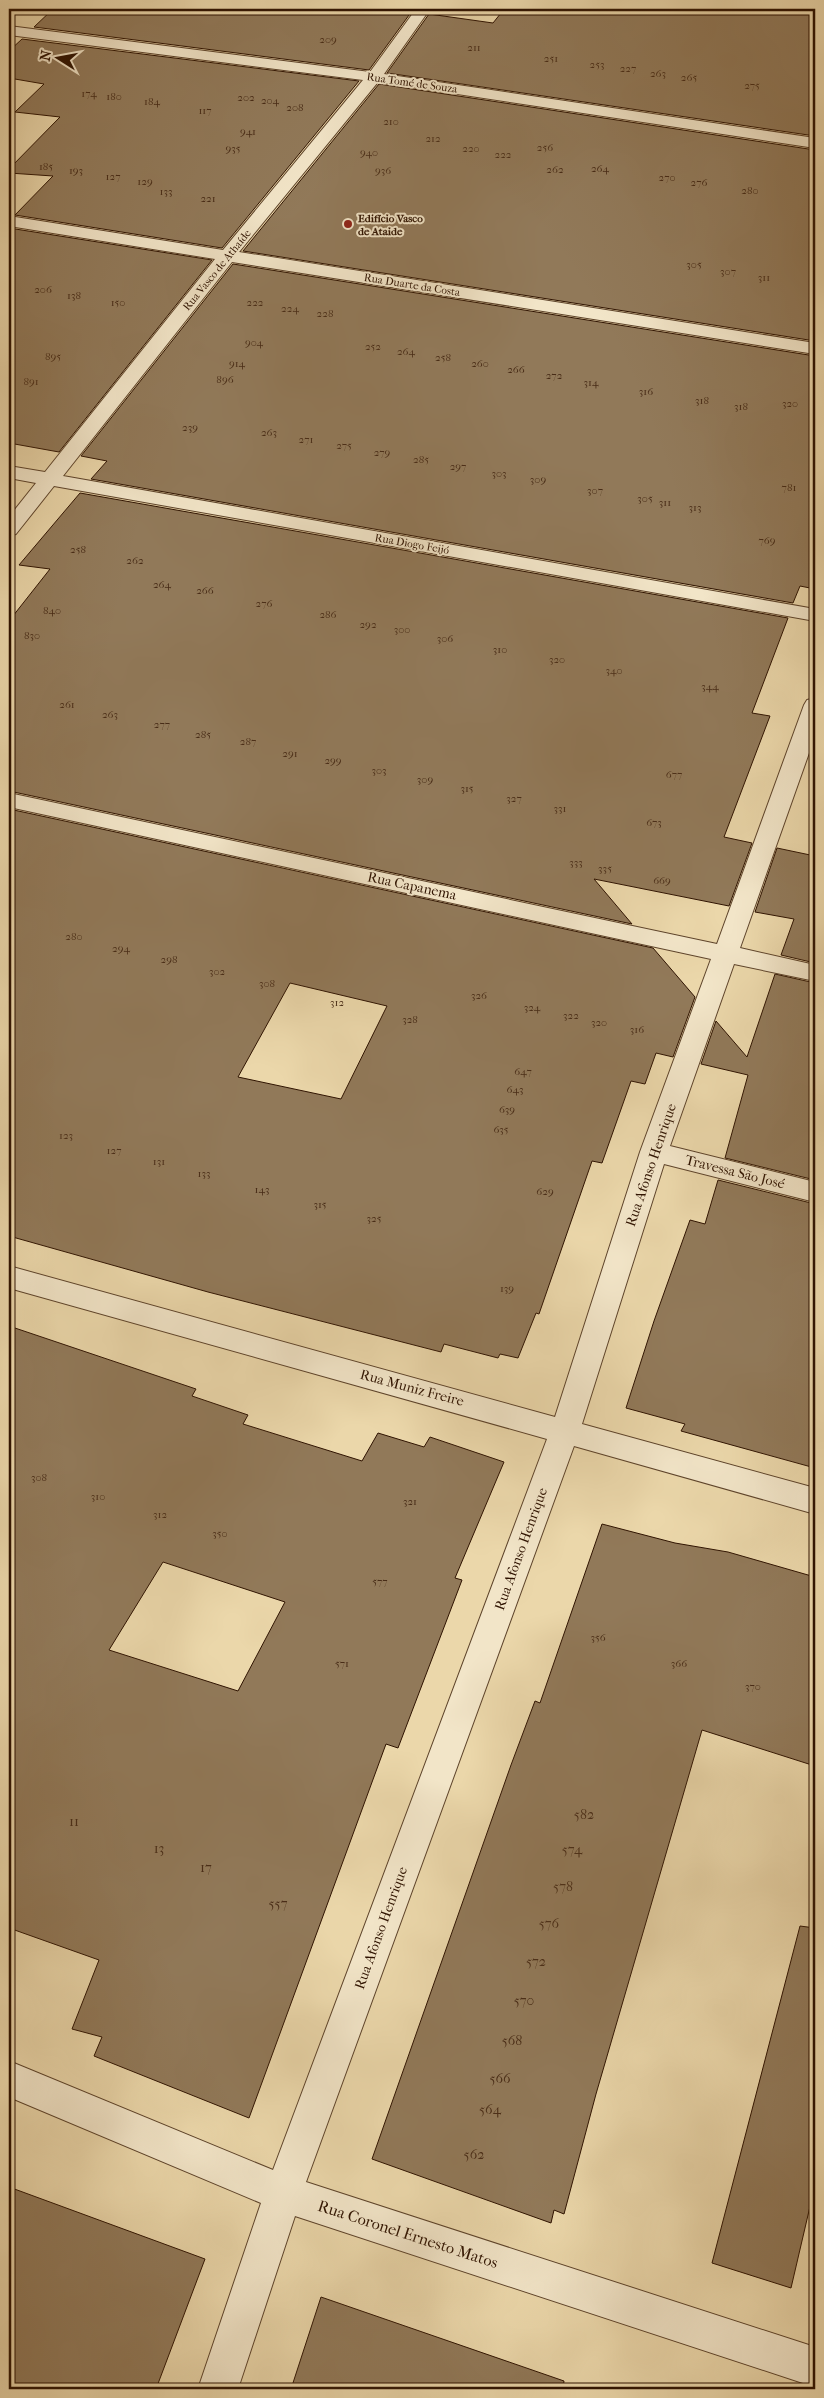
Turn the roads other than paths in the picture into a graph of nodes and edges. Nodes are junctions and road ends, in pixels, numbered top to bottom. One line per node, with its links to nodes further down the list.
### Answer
1 (423, 9): 3 (street, Rua Vasco de Athaíde)
2 (9, 30): 3 (street, Rua Tomé de Souza)
3 (374, 77): 4 (street, Rua Tomé de Souza); 6 (street, Rua Vasco de Athaíde)
4 (815, 142)
5 (9, 221): 6 (street, Rua Duarte da Costa)
6 (227, 256): 7 (street, Rua Duarte da Costa); 9 (street, Rua Vasco de Athaíde)
7 (815, 349)
8 (9, 472): 9 (street, Rua Diogo Feijó)
9 (49, 480): 10 (street, Rua Vasco de Athaíde); 11 (street, Rua Diogo Feijó)
10 (9, 530)
11 (815, 615)
12 (815, 705): 14 (street, Rua Afonso Henrique)
13 (9, 800): 14 (street, Rua Capanema)
14 (726, 954): 15 (street, Rua Capanema); 16 (street, Rua Afonso Henrique)
15 (815, 973)
16 (654, 1152): 17 (street, Travessa São José); 19 (street, Rua Afonso Henrique)
17 (815, 1192)
18 (9, 1277): 19 (street, Rua Muniz Freire)
19 (565, 1431): 20 (street, Rua Muniz Freire); 22 (street, Rua Afonso Henrique)
20 (815, 1501)
21 (9, 2079): 22 (street, Rua Coronel Ernesto Matos)
22 (283, 2194): 23 (street, Rua Coronel Ernesto Matos); 24 (street, Rua Afonso Henrique)
23 (815, 2367)
24 (218, 2389)

